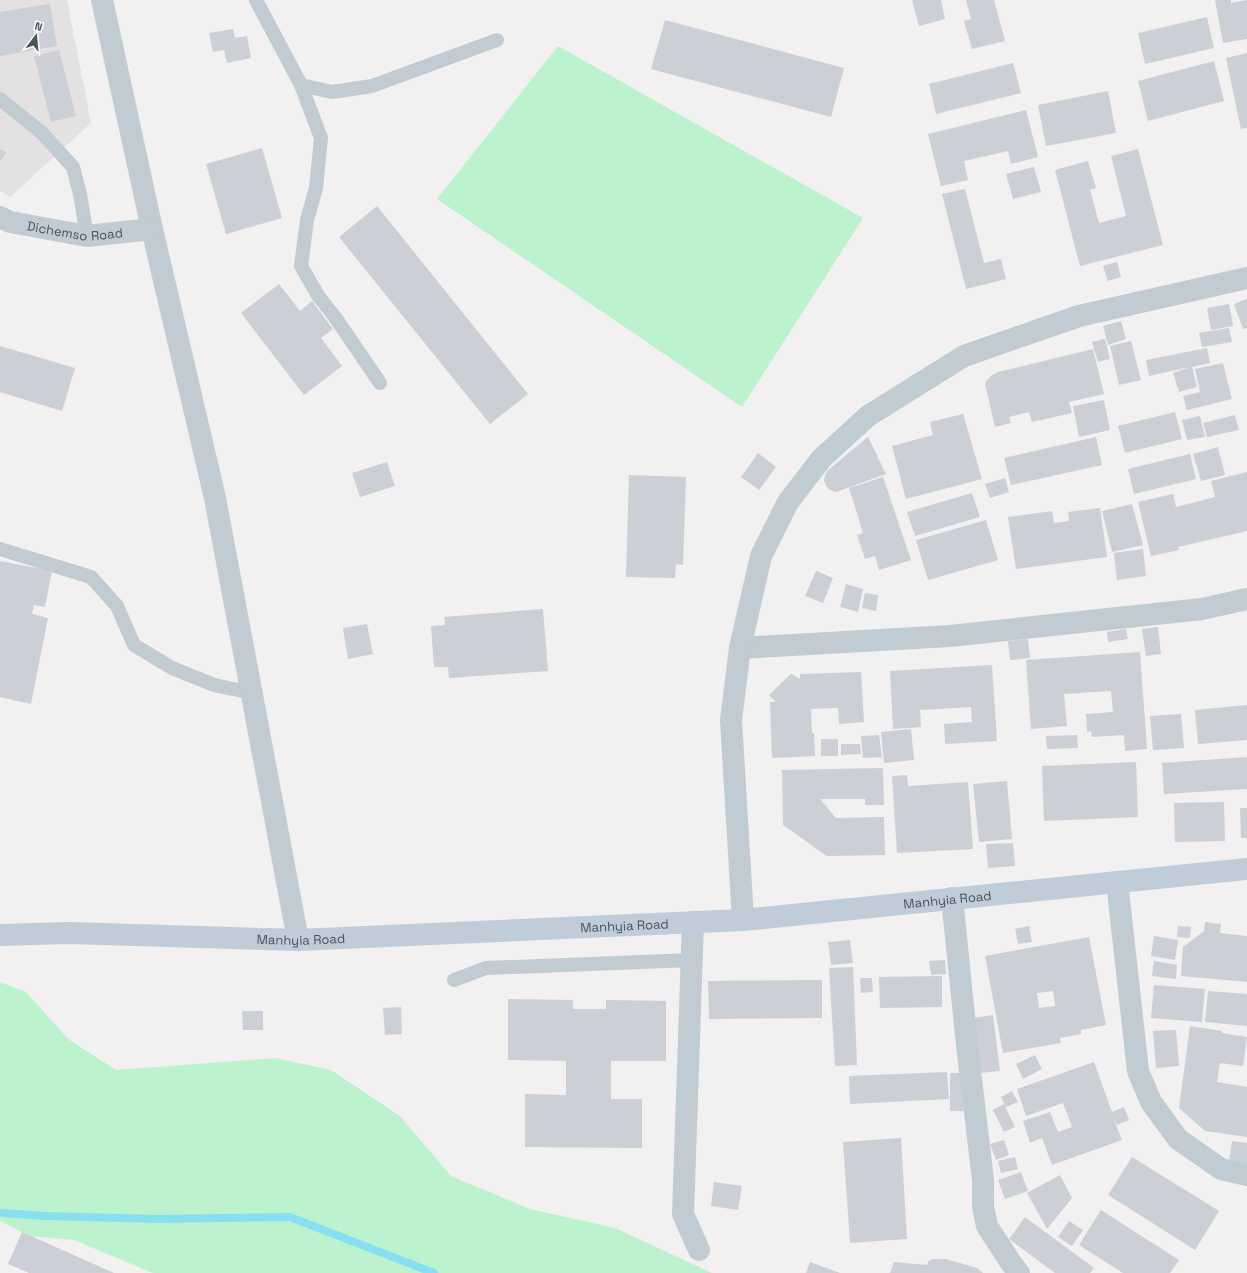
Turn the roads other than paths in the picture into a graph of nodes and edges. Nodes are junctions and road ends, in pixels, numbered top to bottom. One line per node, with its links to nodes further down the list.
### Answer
1 (102, 0): 7 (street)
2 (256, 0): 4 (lane)
3 (497, 40): 4 (lane)
4 (301, 85): 10 (lane)
5 (0, 99): 8 (lane)
6 (0, 217): 8 (street, Dichemso Road)
7 (152, 229): 8 (street, Dichemso Road); 14 (street)
8 (87, 236)
9 (1247, 278): 13 (street)
10 (380, 383)
11 (0, 549): 14 (lane)
12 (1247, 599): 13 (street)
13 (740, 648): 18 (street)
14 (252, 693): 21 (street)
15 (1247, 869): 16 (main road, Manhyia Road)
16 (1117, 882): 17 (main road, Manhyia Road); 24 (street)
17 (952, 898): 18 (main road, Manhyia Road); 26 (street)
18 (743, 920): 19 (main road, Manhyia Road)
19 (693, 922): 21 (main road, Manhyia Road); 22 (street)
20 (0, 935): 21 (main road, Manhyia Road)
21 (298, 940)
22 (692, 960): 23 (lane); 25 (street)
23 (454, 980)
24 (1247, 1175)
25 (699, 1250)
26 (1019, 1273)

